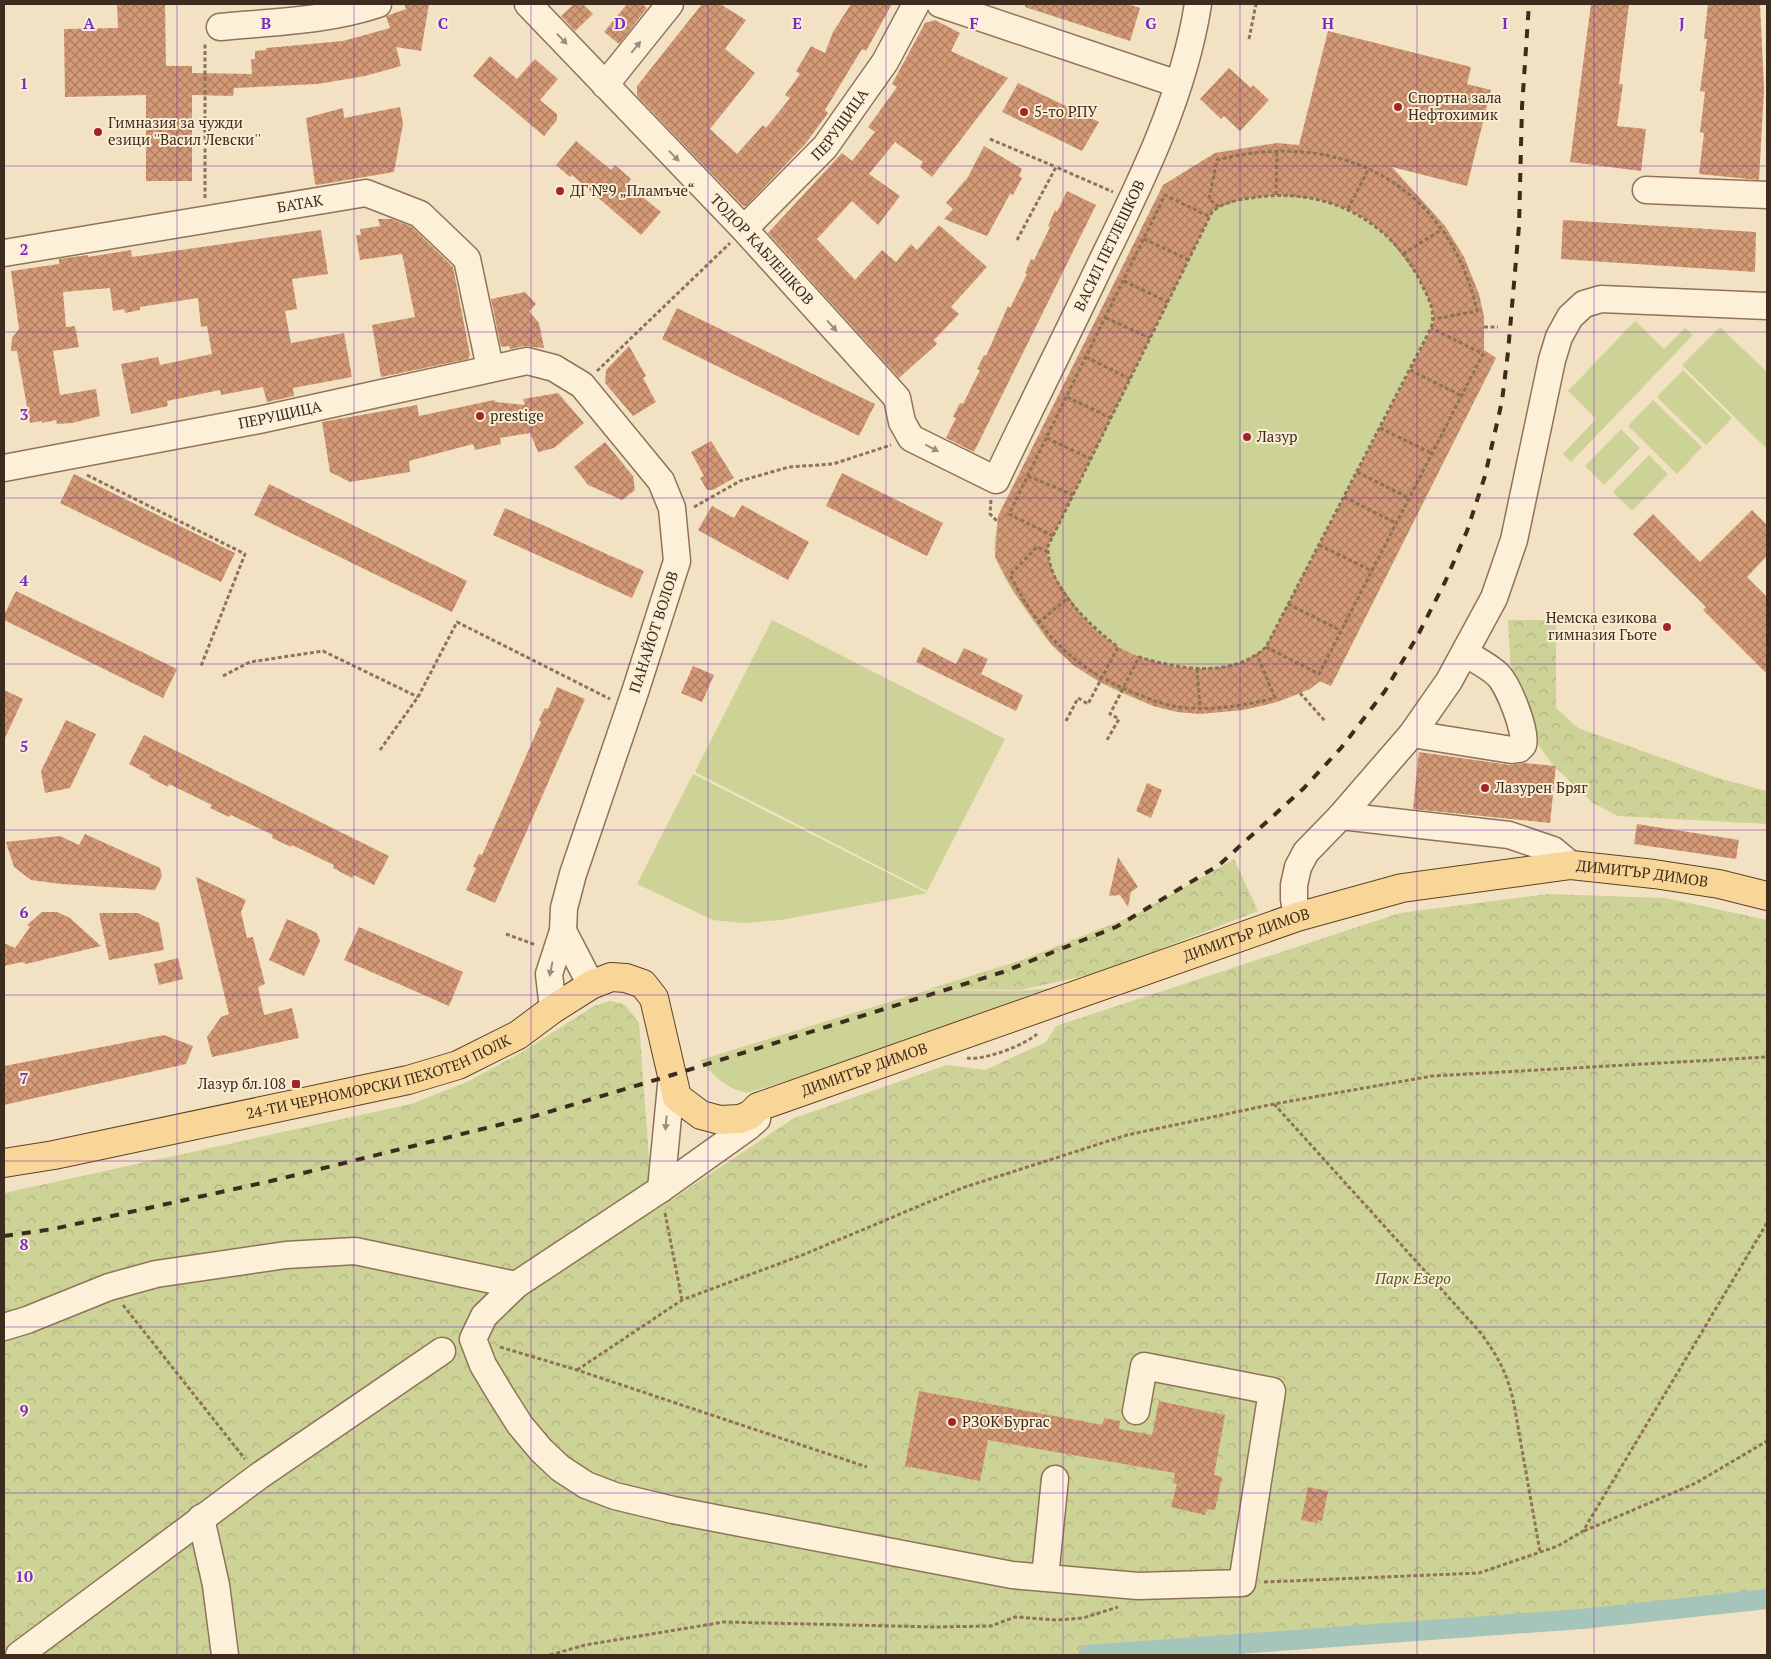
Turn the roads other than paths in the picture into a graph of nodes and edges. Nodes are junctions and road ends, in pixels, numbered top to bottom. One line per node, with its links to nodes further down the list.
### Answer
1 (378, 4): 7 (street)
2 (528, 4): 9 (street, ТОДОР КАБЛЕШКОВ, one-way to 9)
3 (670, 4): 9 (street, one-way to 3)
4 (916, 4): 12 (street, ПЕРУЩИЦА)
5 (940, 4): 8 (street)
6 (1198, 4): 8 (street, ВАСИЛ ПЕТЛЕШКОВ)
7 (220, 27)
8 (1178, 84): 17 (street, ВАСИЛ ПЕТЛЕШКОВ, one-way to 8)
9 (605, 85): 12 (street, ТОДОР КАБЛЕШКОВ, one-way to 12)
10 (1646, 190): 11 (street)
11 (1767, 196)
12 (744, 229): 17 (street, ТОДОР КАБЛЕШКОВ, one-way to 17)
13 (4, 253): 15 (street, БАТАК)
14 (1767, 306): 19 (street)
15 (490, 368): 16 (street, ПЕРУЩИЦА); 18 (street, ПЕРУЩИЦА)
16 (554, 368): 25 (street, ПАНАЙОТ ВОЛОВ)
17 (911, 438)
18 (4, 468)
19 (1465, 653): 20 (street); 20 (street)
20 (1412, 734): 21 (street)
21 (1341, 816): 22 (street); 24 (street)
22 (1571, 865): 23 (main road, ДИМИТЪР ДИМОВ); 24 (main road, ДИМИТЪР ДИМОВ)
23 (1762, 892)
24 (1297, 917): 29 (main road, ДИМИТЪР ДИМОВ)
25 (559, 942): 26 (street); 27 (street, ПАНАЙОТ ВОЛОВ, one-way to 27)
26 (591, 985): 27 (main road, 24-ТИ ЧЕРНОМОРСКИ ПЕХОТЕН ПОЛК); 28 (main road, 24-ТИ ЧЕРНОМОРСКИ ПЕХОТЕН ПОЛК)
27 (553, 1009): 30 (main road, 24-ТИ ЧЕРНОМОРСКИ ПЕХОТЕН ПОЛК)
28 (672, 1075): 29 (main road); 31 (street, one-way to 31)
29 (758, 1107): 31 (street)
30 (4, 1163)
31 (661, 1189): 32 (street)
32 (516, 1285): 33 (street); 38 (street)
33 (4, 1326)
34 (442, 1351): 37 (street)
35 (1136, 1411): 38 (street)
36 (1055, 1480): 38 (street)
37 (201, 1518): 39 (street); 40 (street)
38 (1045, 1577)
39 (19, 1655)
40 (225, 1655)

